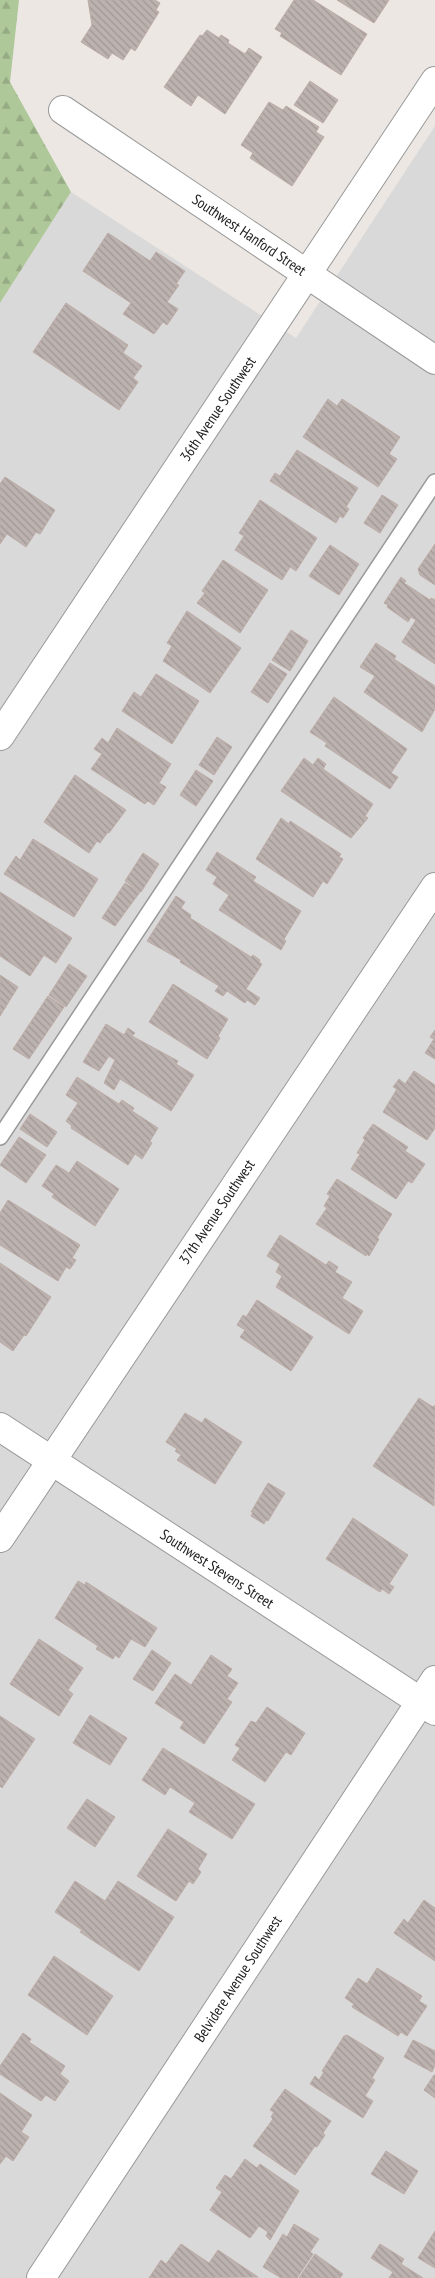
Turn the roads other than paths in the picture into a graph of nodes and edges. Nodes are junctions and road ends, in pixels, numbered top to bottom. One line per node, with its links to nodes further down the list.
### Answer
1 (435, 81): 3 (street, 36th Avenue Southwest)
2 (63, 110): 3 (street, Southwest Hanford Street)
3 (307, 275): 4 (street, Southwest Hanford Street); 6 (street, 36th Avenue Southwest)
4 (435, 360)
5 (435, 482): 8 (lane)
6 (0, 736)
7 (435, 887): 10 (street, 37th Avenue Southwest)
8 (0, 1137)
9 (0, 1427): 10 (street, Southwest Stevens Street)
10 (51, 1460): 11 (street, 37th Avenue Southwest); 12 (street, Southwest Stevens Street)
11 (0, 1538)
12 (430, 1697): 13 (street, Belvidere Avenue Southwest)
13 (41, 2278)

